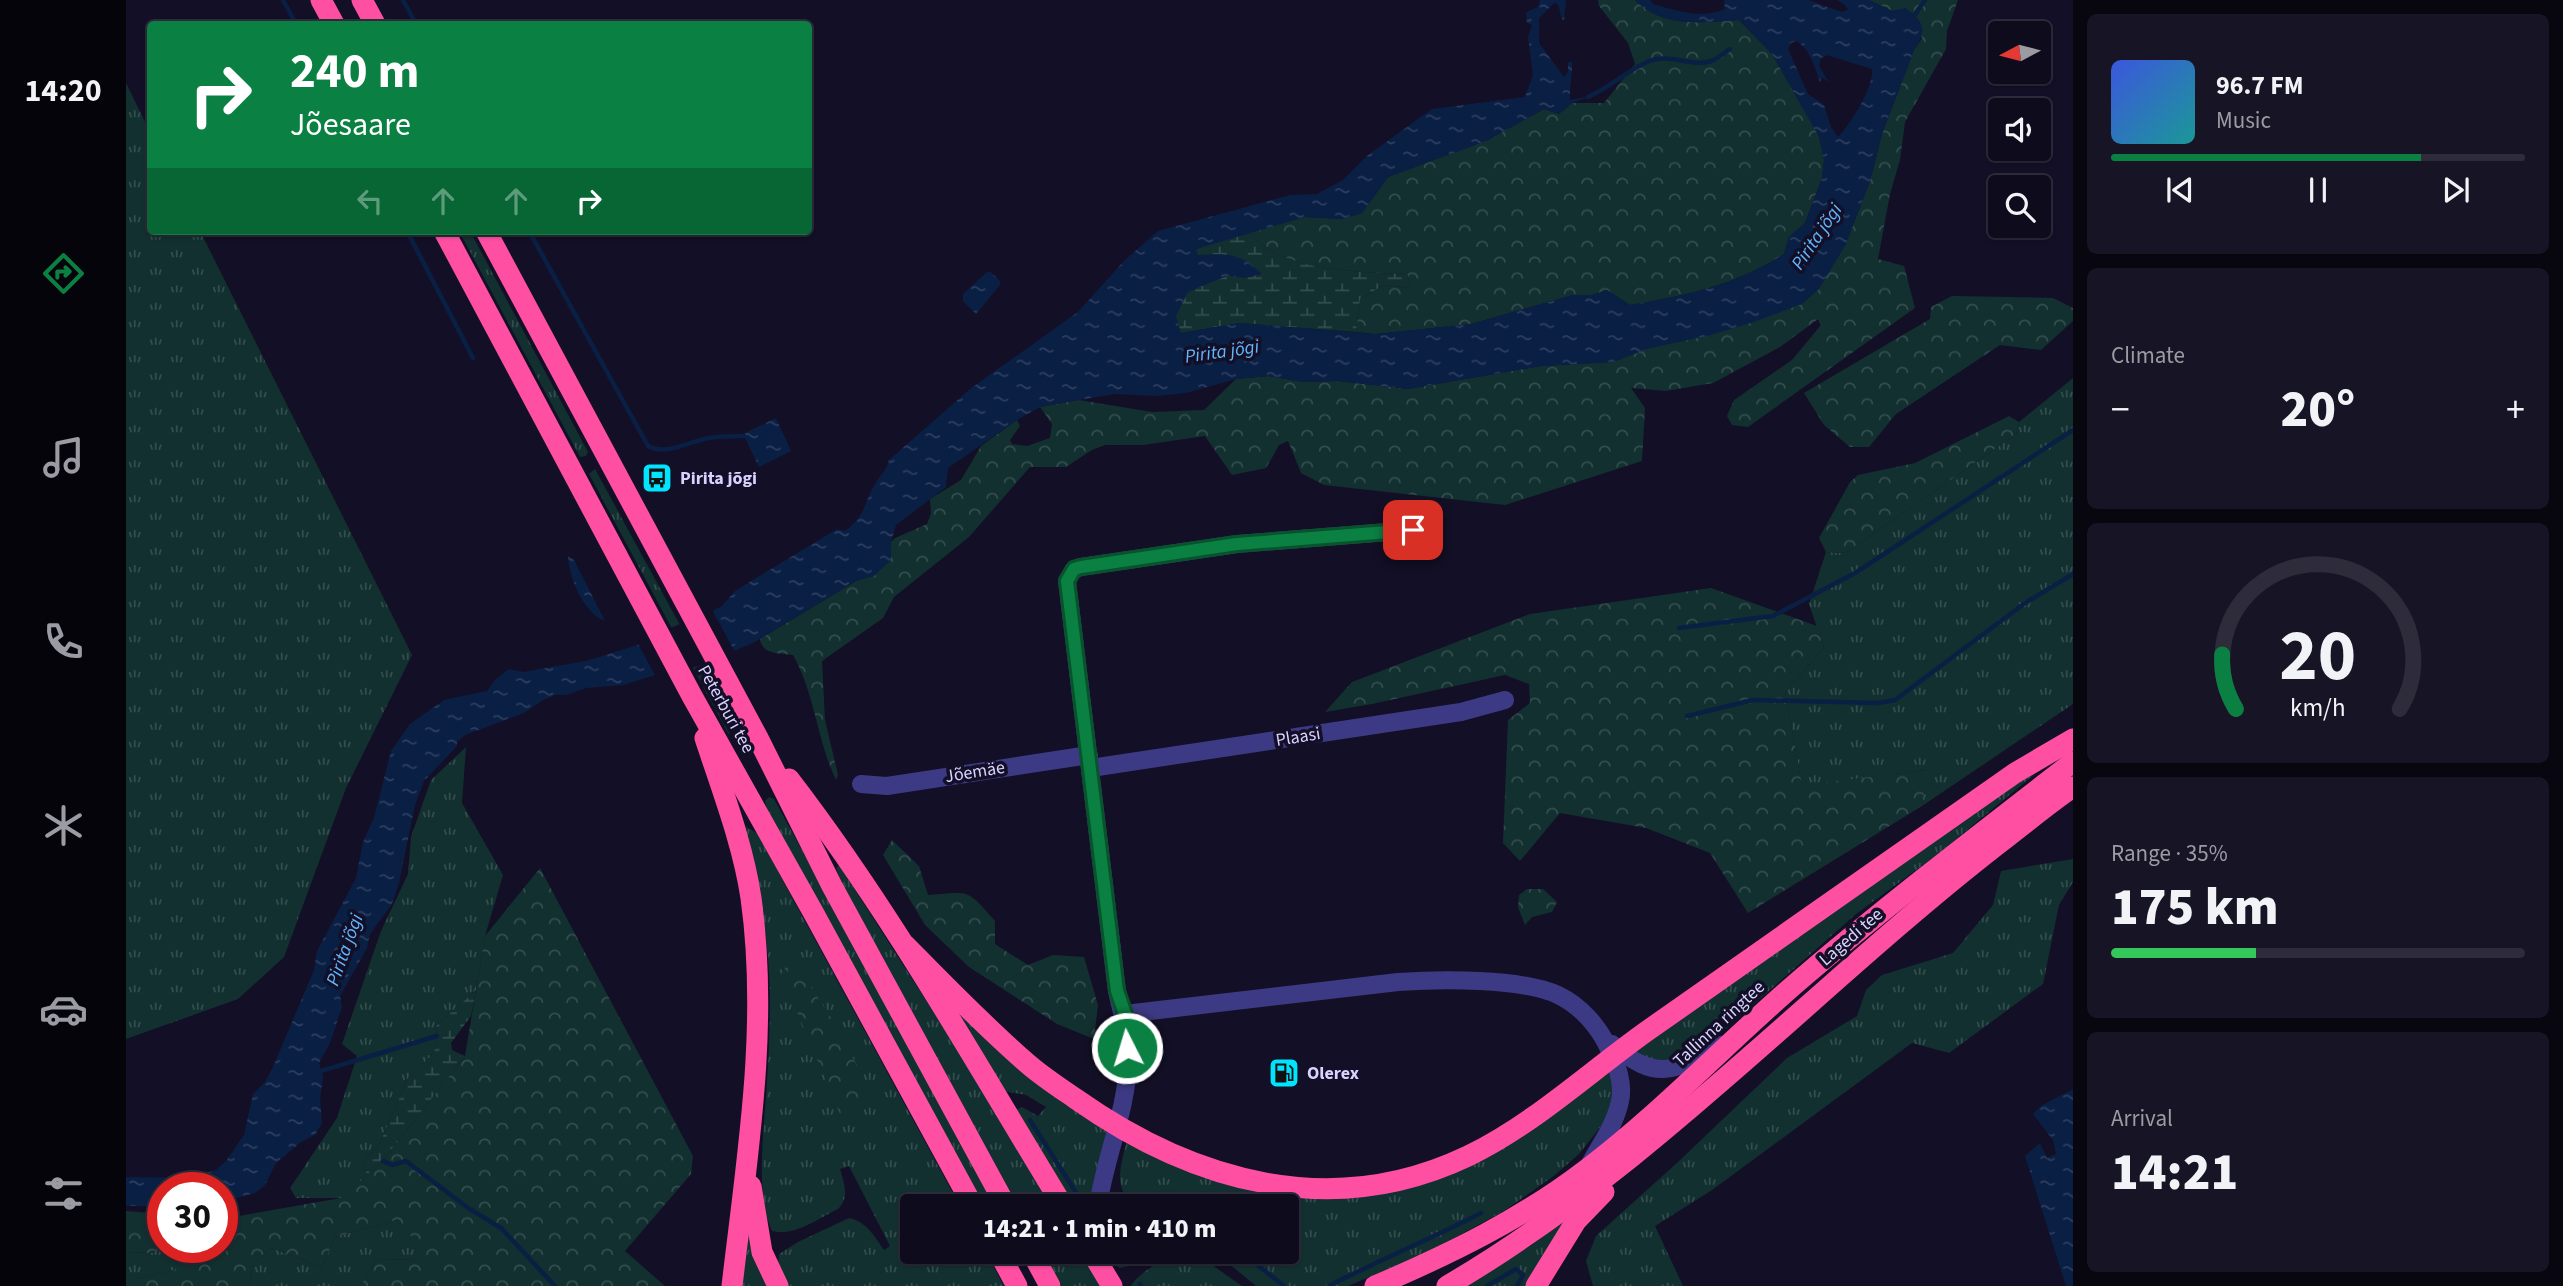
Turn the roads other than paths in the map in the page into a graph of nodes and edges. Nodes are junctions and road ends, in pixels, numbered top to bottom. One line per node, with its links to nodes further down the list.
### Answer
1 (321, 0): 3 (highway)
2 (362, 0): 4 (highway)
3 (332, 21)
4 (373, 21)
5 (446, 235): 8 (highway, Peterburi tee)
6 (488, 235): 10 (highway, Peterburi tee)
7 (1413, 530): 12 (street)
8 (692, 696): 21 (highway); 23 (highway, Peterburi tee)
9 (1505, 700): 12 (street, Plaasi)
10 (758, 738): 16 (highway); 24 (highway, Peterburi tee)
11 (2073, 740): 16 (highway)
12 (1090, 762): 14 (street, Jõemäe); 17 (street)
13 (2073, 762): 19 (highway, Tallinna ringtee)
14 (861, 785)
15 (2073, 787): 20 (highway, Lagedi tee)
16 (905, 945): 25 (highway)
17 (1125, 1014): 18 (street); 26 (street)
18 (1601, 1034): 19 (street); 22 (street)
19 (1741, 1034): 22 (highway, Tallinna ringtee)
20 (1666, 1128): 36 (highway); 37 (highway)
21 (748, 1145): 30 (highway); 31 (highway)
22 (1588, 1168): 35 (highway, Tallinna ringtee)
23 (966, 1194)
24 (999, 1194)
25 (1056, 1194)
26 (1101, 1194)
27 (1005, 1264): 32 (highway)
28 (1038, 1264): 33 (highway)
29 (1099, 1264): 34 (highway)
30 (732, 1286)
31 (778, 1286)
32 (1017, 1286)
33 (1050, 1286)
34 (1112, 1286)
35 (1375, 1286)
36 (1447, 1286)
37 (1536, 1286)

